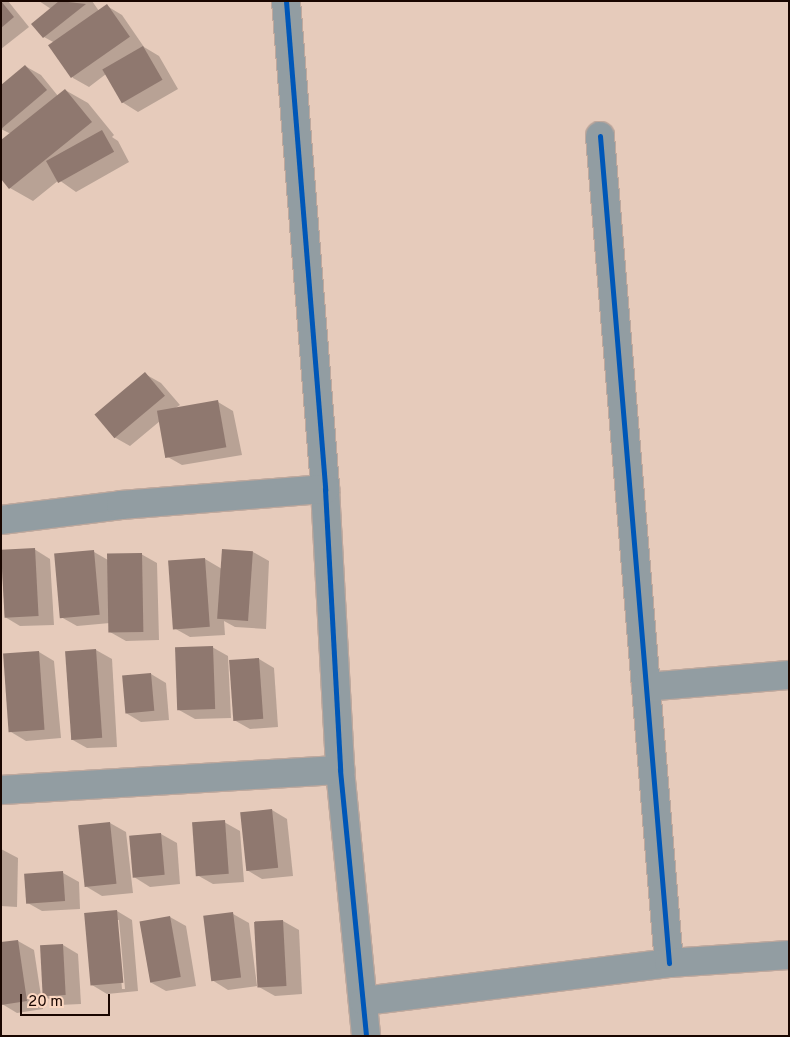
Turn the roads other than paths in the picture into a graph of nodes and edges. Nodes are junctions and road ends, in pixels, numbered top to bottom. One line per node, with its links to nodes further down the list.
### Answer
1 (286, 1): 3 (street)
2 (600, 136): 6 (street)
3 (325, 489): 4 (street); 7 (street)
4 (1, 520)
5 (789, 675): 6 (street)
6 (646, 686): 10 (street)
7 (340, 770): 8 (street); 11 (street)
8 (1, 790)
9 (789, 954): 10 (street)
10 (669, 963): 11 (street)
11 (364, 1001): 12 (street)
12 (366, 1036)

